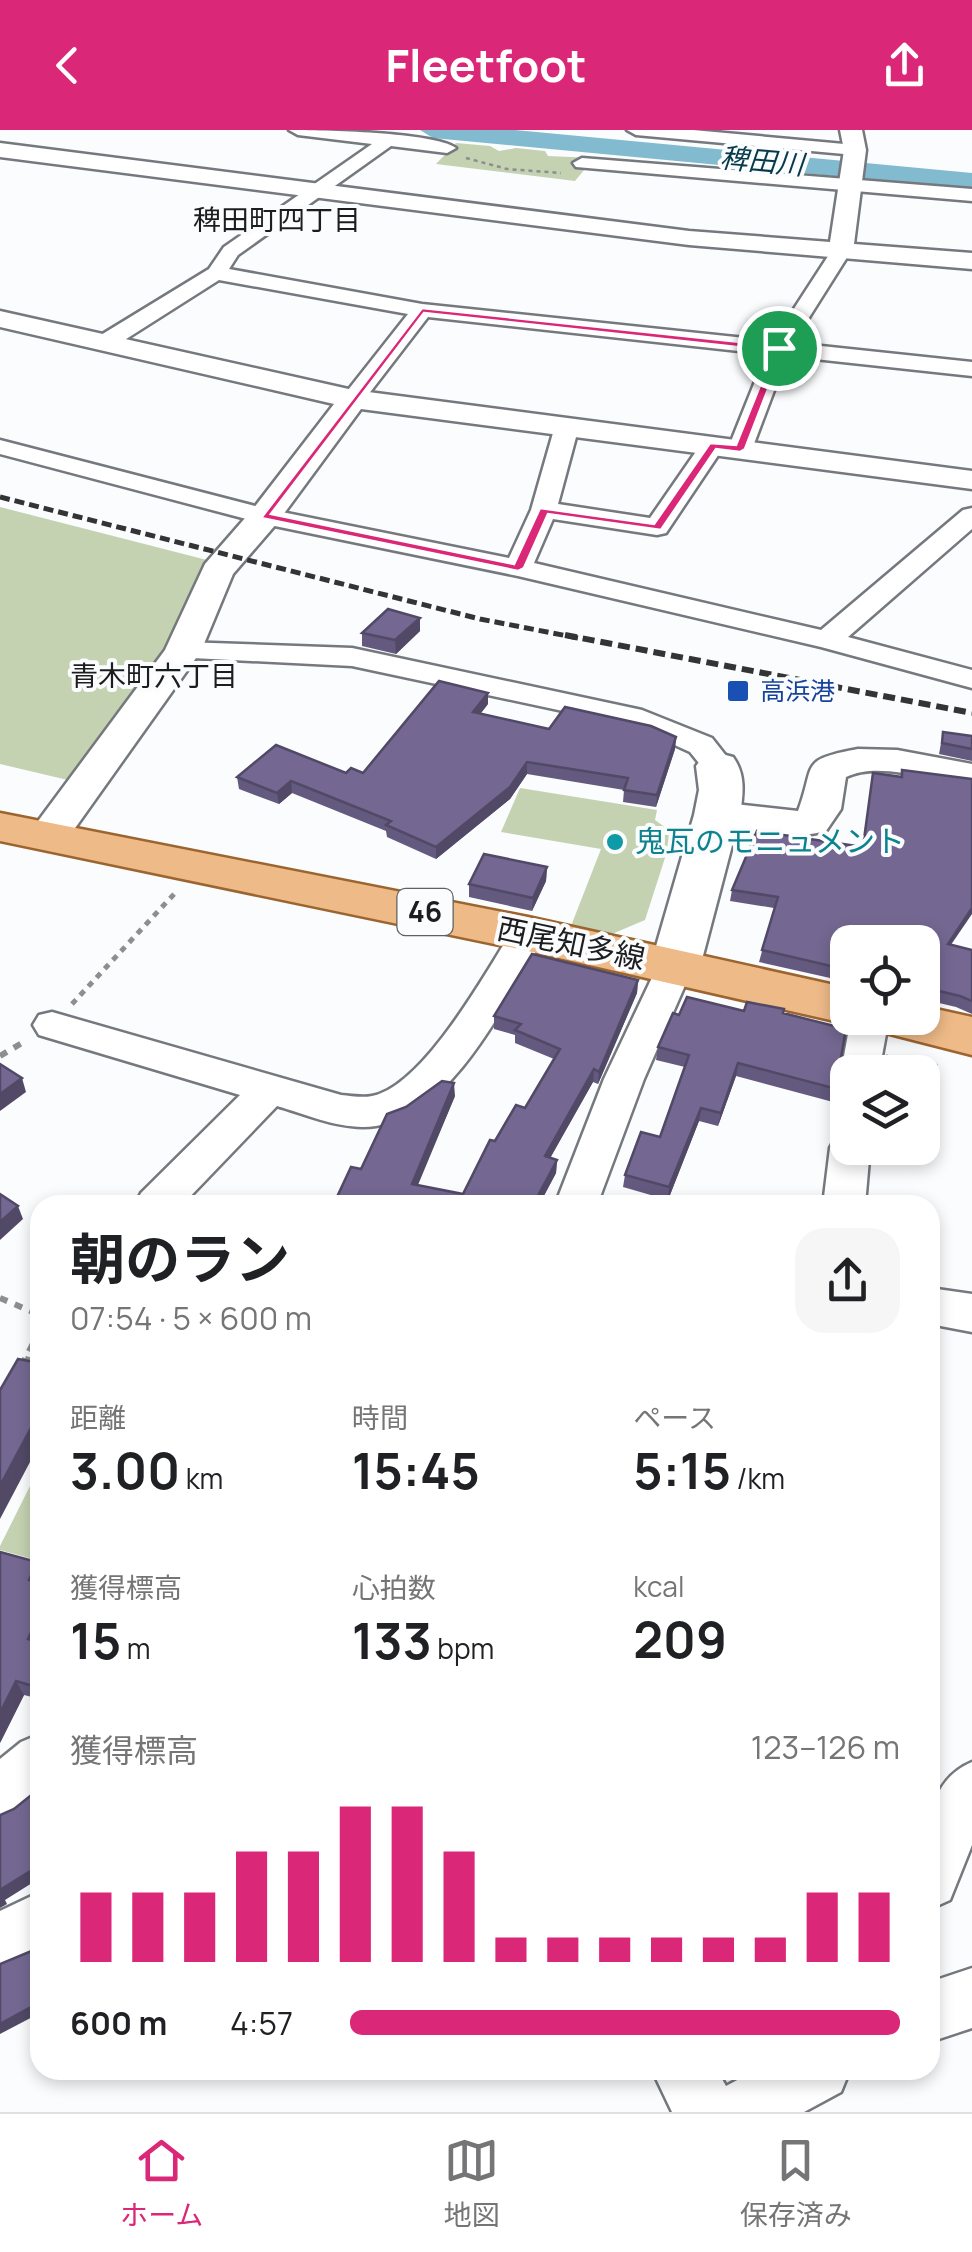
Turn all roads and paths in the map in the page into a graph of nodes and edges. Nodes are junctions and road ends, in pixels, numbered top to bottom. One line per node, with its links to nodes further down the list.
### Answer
1 (298, 130): 4 (street)
2 (636, 130): 3 (street)
3 (721, 134): 5 (street)
4 (389, 140): 6 (street); 10 (street)
5 (853, 140): 9 (street)
6 (447, 148): 8 (path)
7 (0, 150): 10 (street)
8 (582, 163): 9 (street)
9 (850, 186): 11 (street); 12 (street)
10 (318, 191): 12 (street); 14 (street)
11 (972, 195)
12 (841, 252): 13 (street); 18 (street)
13 (972, 261)
14 (216, 273): 15 (street); 17 (street)
15 (422, 310): 18 (street); 20 (street)
16 (0, 319): 17 (street)
17 (104, 342): 20 (street)
18 (779, 348): 19 (street); 23 (street)
19 (972, 370)
20 (353, 399): 21 (street); 26 (street)
21 (567, 426): 23 (street); 25 (street)
22 (0, 446): 26 (street)
23 (727, 447): 24 (street); 25 (street)
24 (972, 480)
25 (544, 510): 28 (street)
26 (264, 516): 28 (street); 30 (street)
27 (972, 516): 29 (street)
28 (518, 568): 29 (street)
29 (827, 640): 31 (street)
30 (183, 651): 32 (street); 36 (street)
31 (972, 679)
32 (718, 766): 34 (main road)
33 (972, 776): 34 (street)
34 (716, 814): 39 (main road)
35 (0, 827): 36 (main road, 西尾知多線 / 46)
36 (48, 836): 37 (main road, 西尾知多線 / 46)
37 (200, 866): 38 (main road, 西尾知多線 / 46); 41 (path)
38 (528, 934): 39 (main road, 西尾知多線 / 46); 45 (street)
39 (676, 967): 40 (main road, 西尾知多線 / 46); 48 (street)
40 (830, 1002)
41 (52, 1025): 44 (path); 45 (street)
42 (940, 1028): 43 (main road)
43 (972, 1036)
44 (0, 1056)
45 (268, 1090): 47 (street)
46 (848, 1165): 49 (street)
47 (166, 1195)
48 (580, 1195)
49 (845, 1195)
50 (0, 1298): 52 (path)
51 (940, 1308): 53 (street)
52 (30, 1311)
53 (972, 1314)
54 (30, 1349): 55 (path)
55 (25, 1358): 56 (path); 57 (path)
56 (30, 1360)
57 (17, 1373)
58 (30, 1768): 60 (street)
59 (972, 1790): 61 (street)
60 (0, 1794)
61 (940, 1848)
62 (30, 1928): 63 (street)
63 (0, 1944)
64 (972, 1998): 65 (street)
65 (940, 2009)
66 (688, 2080): 68 (street)
67 (800, 2080): 69 (street)
68 (706, 2112)
69 (741, 2112)

